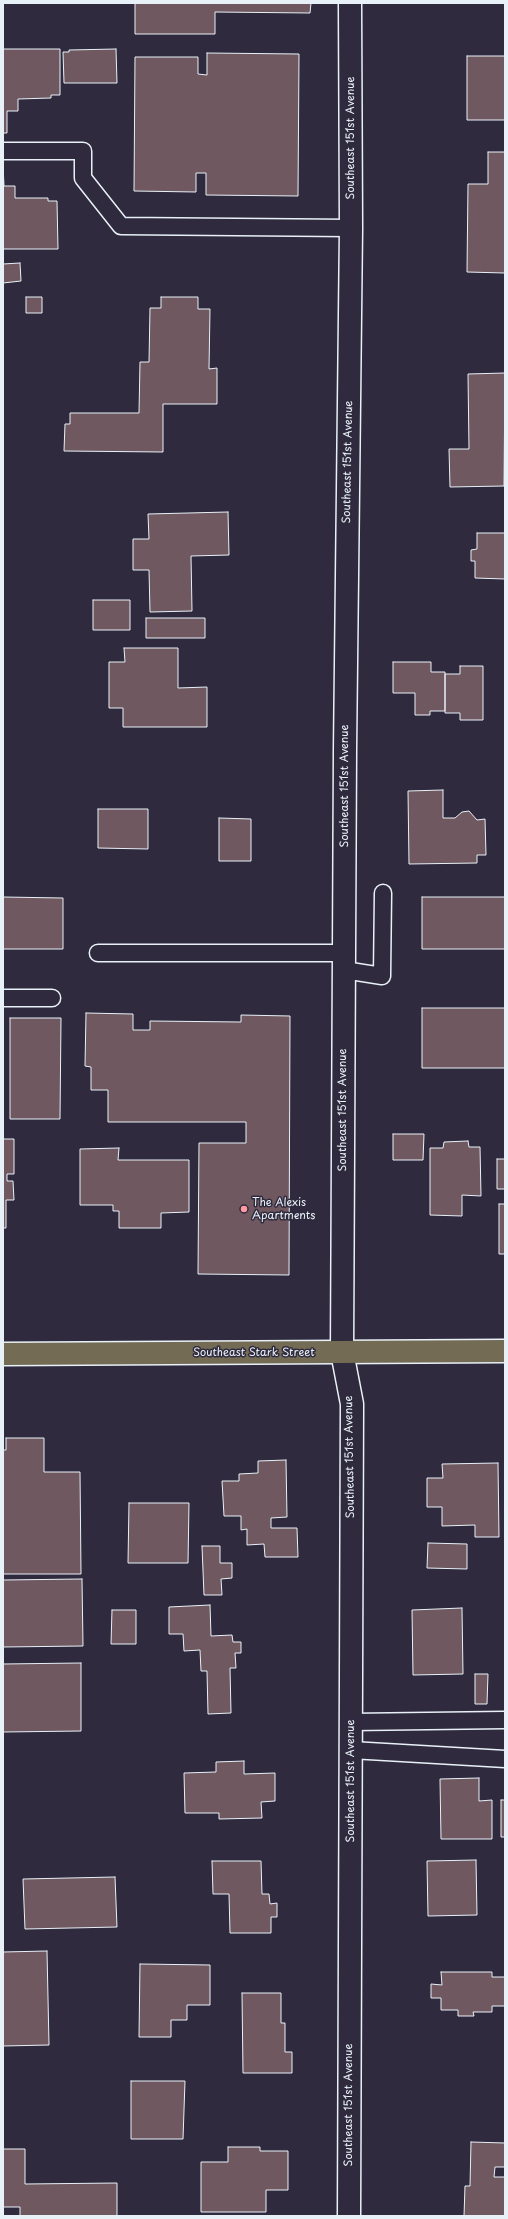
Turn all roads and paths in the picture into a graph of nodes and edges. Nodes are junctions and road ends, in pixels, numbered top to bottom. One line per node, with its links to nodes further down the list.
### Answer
1 (350, 3): 3 (street, Southeast 151st Avenue)
2 (3, 151): 3 (lane)
3 (351, 228): 6 (street, Southeast 151st Avenue)
4 (383, 893): 6 (lane)
5 (98, 953): 6 (lane)
6 (344, 962): 10 (street, Southeast 151st Avenue)
7 (3, 998): 8 (lane)
8 (52, 998)
9 (505, 1351): 10 (main road, Southeast Stark Street)
10 (342, 1352): 11 (main road, Southeast Stark Street); 13 (street, Southeast 151st Avenue)
11 (3, 1354)
12 (505, 1720): 13 (lane)
13 (351, 1722): 14 (street, Southeast 151st Avenue)
14 (351, 1750): 15 (lane); 16 (street, Southeast 151st Avenue)
15 (505, 1759)
16 (348, 2216)

